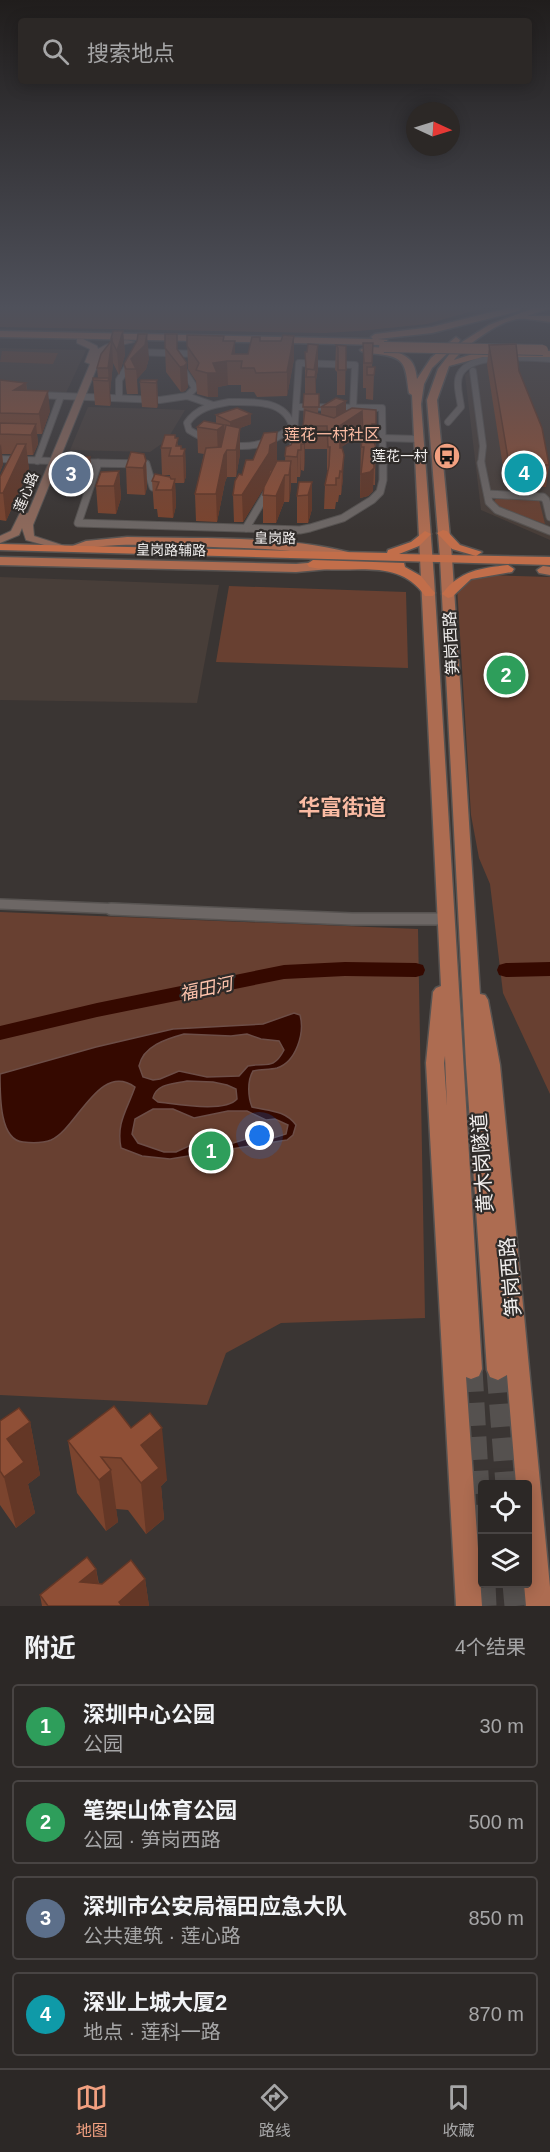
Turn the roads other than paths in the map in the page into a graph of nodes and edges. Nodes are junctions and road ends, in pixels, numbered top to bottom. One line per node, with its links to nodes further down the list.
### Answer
1 (84, 380): 13 (main road, 莲心路)
2 (86, 380): 13 (main road, 莲心路)
3 (120, 380): 16 (street)
4 (190, 380): 15 (street)
5 (298, 380): 19 (street)
6 (354, 380): 20 (street)
7 (413, 380): 17 (main road)
8 (420, 380): 17 (main road, 笋岗西路)
9 (439, 380): 38 (main road, 笋岗西路)
10 (459, 380): 21 (street)
11 (473, 380): 34 (street)
12 (31, 395): 14 (street)
13 (79, 395): 14 (street); 16 (street); 29 (main road, 莲心路)
14 (61, 396): 25 (street)
15 (188, 396): 16 (street); 18 (street)
16 (118, 398)
17 (416, 404): 23 (main road, 笋岗西路)
18 (213, 405): 18 (street)
19 (297, 407): 20 (street); 26 (street)
20 (353, 408): 22 (street)
21 (448, 422)
22 (382, 436): 23 (street); 36 (street)
23 (418, 437): 39 (main road, 笋岗西路)
24 (35, 438): 25 (street)
25 (47, 439): 29 (street)
26 (293, 452)
27 (0, 459): 28 (street)
28 (18, 461): 29 (street); 31 (street)
29 (46, 461): 30 (street); 40 (main road, 莲心路); 42 (main road, 莲心路)
30 (98, 463): 33 (street); 36 (street)
31 (14, 471)
32 (272, 485): 36 (street)
33 (153, 487)
34 (488, 494): 35 (street); 37 (street)
35 (550, 517)
36 (246, 528)
37 (550, 531)
38 (443, 533): 48 (main road, 笋岗西路); 50 (highway)
39 (425, 534): 43 (highway); 47 (main road, 笋岗西路)
40 (0, 540)
41 (0, 547): 42 (highway, 皇岗路)
42 (69, 548): 45 (highway, 皇岗路)
43 (371, 555): 45 (highway, 皇岗路); 47 (highway, 皇岗路)
44 (0, 556): 45 (highway, 皇岗路)
45 (343, 559): 46 (main road, 皇岗路辅路); 49 (highway, 皇岗路)
46 (0, 561)
47 (427, 561): 48 (highway, 皇岗路); 49 (highway, 皇岗路); 52 (main road, 笋岗西路)
48 (446, 562): 50 (highway, 皇岗路); 51 (highway, 皇岗路); 53 (main road, 笋岗西路)
49 (383, 566): 52 (highway)
50 (546, 566): 51 (highway, 皇岗路)
51 (508, 569): 53 (highway)
52 (429, 593): 54 (main road, 笋岗西路)
53 (448, 594): 55 (main road, 笋岗西路)
54 (445, 900): 55 (main road); 57 (main road, 笋岗西路)
55 (466, 902): 58 (main road, 笋岗西路)
56 (0, 904): 57 (street)
57 (446, 919): 58 (main road, 笋岗西路)
58 (458, 950): 59 (main road, 笋岗西路); 60 (main road, 笋岗西路); 63 (main road, 笋岗西路); 64 (main road, 笋岗西路)
59 (453, 1063): 61 (main road, 黄木岗隧道)
60 (475, 1064): 62 (main road, 黄木岗隧道)
61 (471, 1369)
62 (498, 1370)
63 (469, 1606)
64 (539, 1606)

